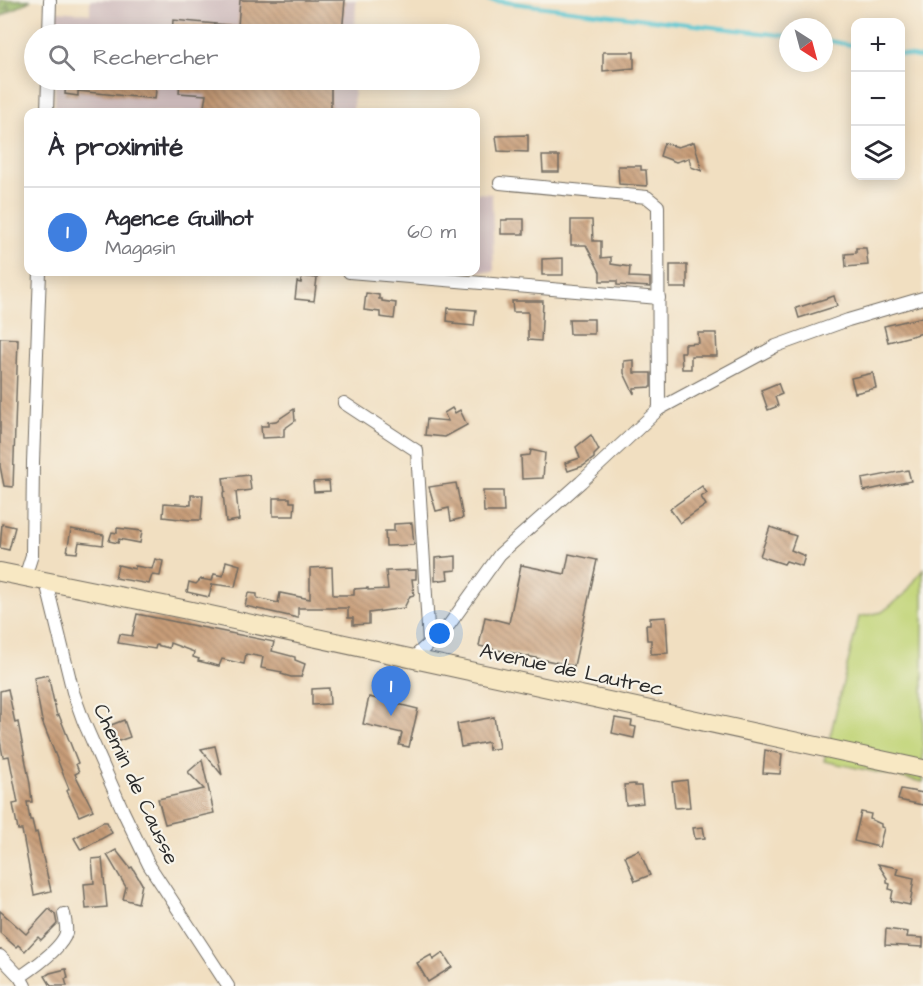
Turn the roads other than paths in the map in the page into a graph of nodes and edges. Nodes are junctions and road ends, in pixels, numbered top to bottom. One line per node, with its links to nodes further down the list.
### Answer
1 (50, 0): 2 (street)
2 (49, 24)
3 (48, 90): 4 (street)
4 (47, 108)
5 (500, 183): 8 (street)
6 (40, 276): 13 (street)
7 (397, 276): 8 (street)
8 (659, 298): 11 (street)
9 (923, 298): 11 (street)
10 (344, 403): 15 (street)
11 (659, 410): 15 (street)
12 (0, 572): 13 (main road, Avenue de Lautrec)
13 (25, 577): 14 (main road, Avenue de Lautrec)
14 (50, 582): 16 (main road, Avenue de Lautrec); 21 (street, Chemin de Causse)
15 (429, 643): 16 (street)
16 (412, 659): 17 (main road, Avenue de Lautrec)
17 (923, 769)
18 (64, 914): 20 (street)
19 (0, 956): 20 (street)
20 (22, 981)
21 (228, 986)

